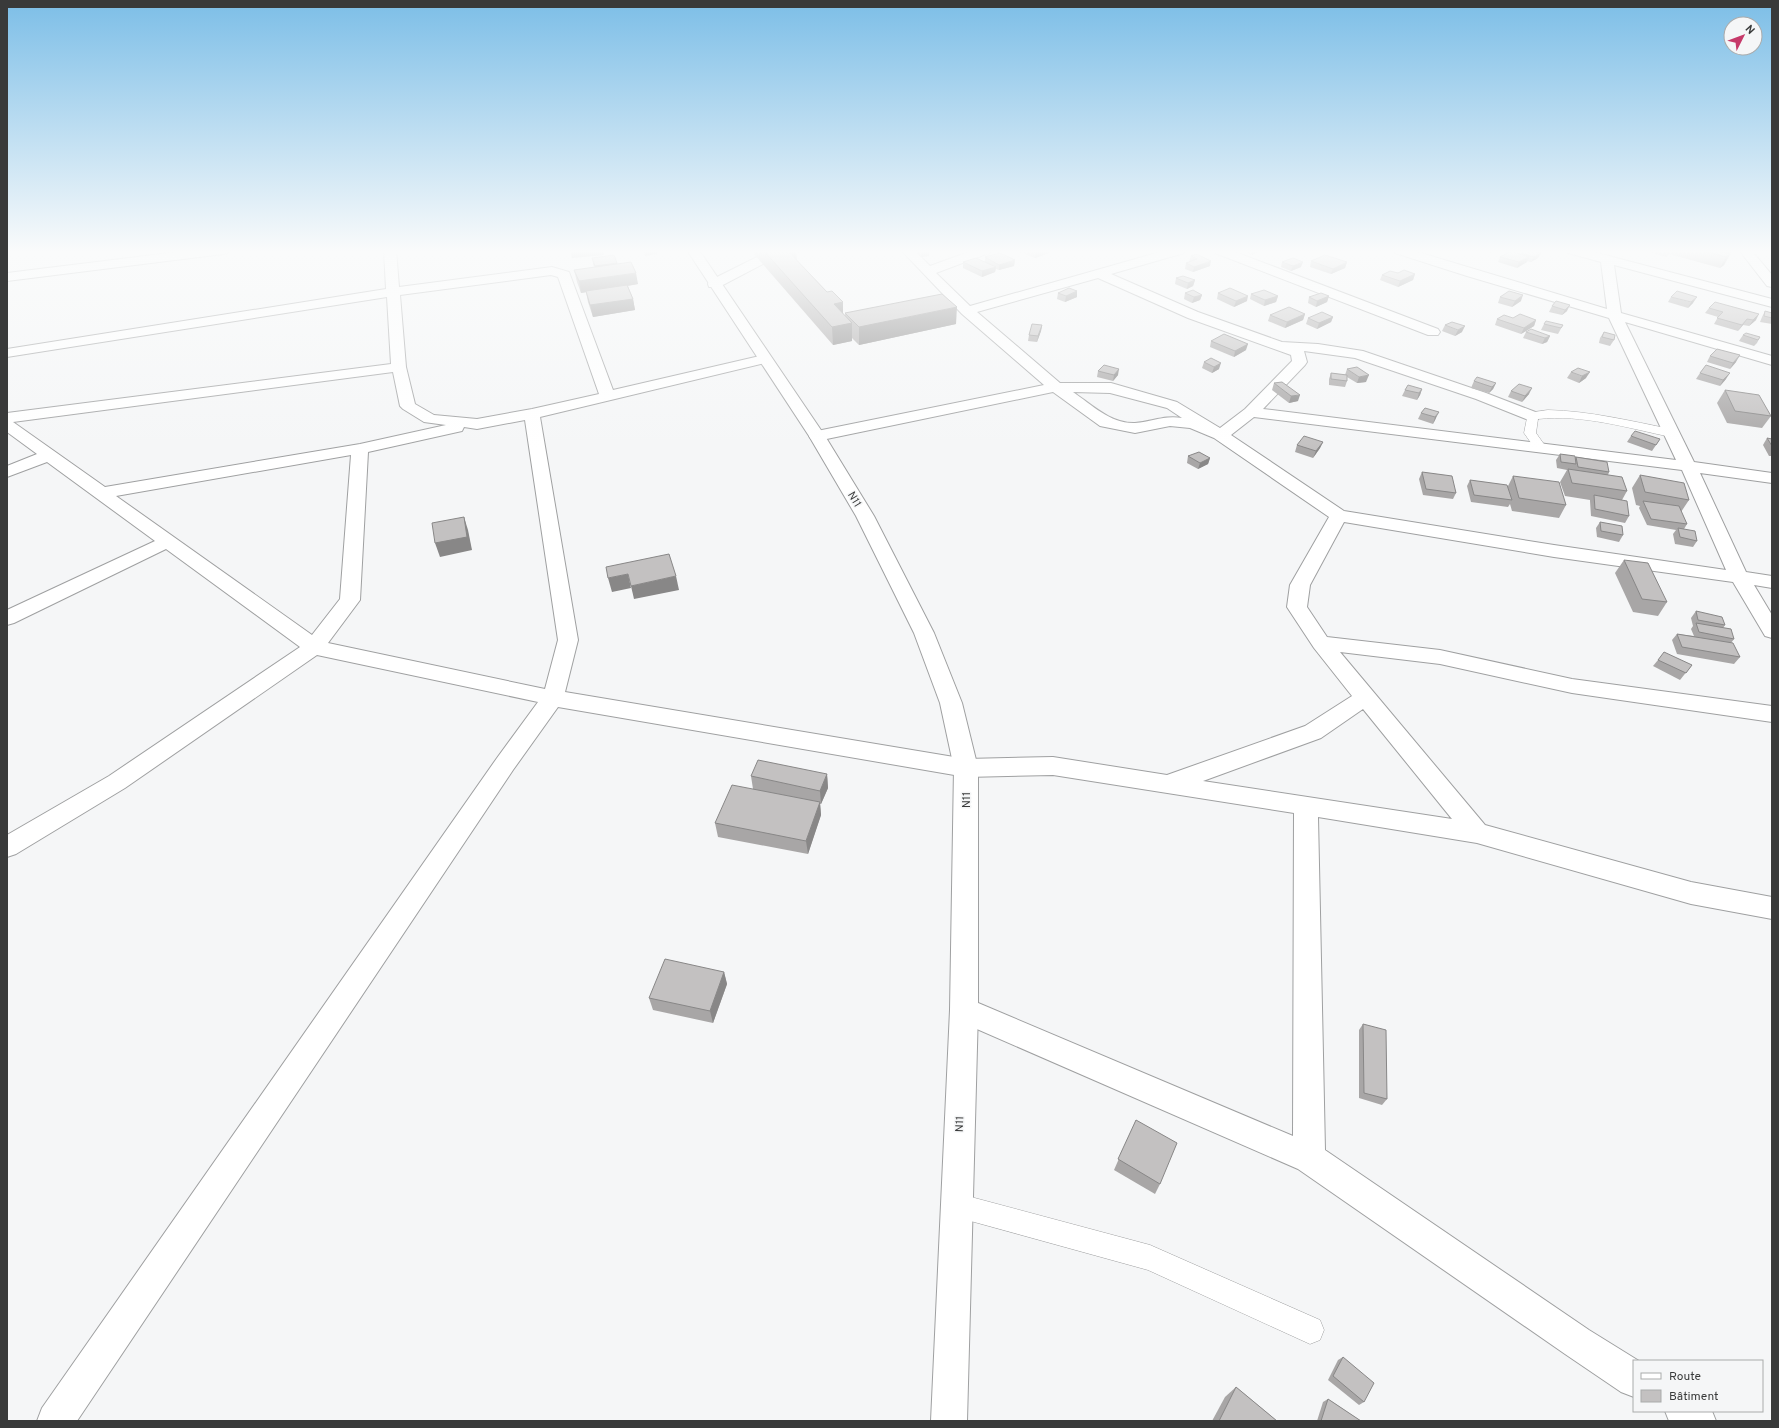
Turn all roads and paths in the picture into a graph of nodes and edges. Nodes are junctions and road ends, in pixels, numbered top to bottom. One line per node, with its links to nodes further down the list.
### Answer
1 (1615, 316): 24 (street)
2 (234, 317): 12 (street)
3 (395, 317): 15 (street)
4 (579, 317): 17 (street)
5 (736, 317): 13 (street, N11)
6 (974, 317): 16 (street)
7 (1198, 317): 11 (street)
8 (1393, 317): 10 (street)
9 (1617, 317): 14 (street)
10 (1433, 332)
11 (1283, 346): 18 (street); 20 (street)
12 (7, 352)
13 (764, 359): 17 (street); 26 (street, N11)
14 (1772, 361)
15 (399, 367): 21 (street); 22 (street)
16 (1056, 387): 25 (street); 25 (street); 26 (street)
17 (607, 396): 19 (street)
18 (1251, 412): 25 (street); 27 (street)
19 (532, 414): 22 (street); 42 (street)
20 (1532, 416): 24 (lane); 27 (lane)
21 (7, 418)
22 (477, 424): 28 (street)
23 (7, 425): 29 (street)
24 (1671, 433): 30 (street)
25 (1220, 435): 34 (street)
26 (817, 436): 45 (street, N11)
27 (1540, 447): 30 (street)
28 (360, 449): 33 (street); 41 (street)
29 (50, 454): 31 (street); 33 (street)
30 (1688, 466): 32 (street); 36 (street)
31 (7, 472)
32 (1772, 478)
33 (102, 493): 35 (street)
34 (1339, 516): 36 (street); 40 (street)
35 (169, 541): 38 (street); 41 (street)
36 (1739, 577): 37 (street); 39 (street)
37 (1772, 582)
38 (7, 618)
39 (1772, 631)
40 (1321, 643): 43 (street); 44 (street)
41 (314, 647): 42 (street); 49 (street)
42 (553, 698): 45 (street); 57 (street)
43 (1366, 698): 46 (street); 48 (street)
44 (1772, 714)
45 (966, 768): 46 (street); 51 (street, N11)
46 (1167, 784): 47 (street)
47 (1306, 806): 48 (street); 52 (street)
48 (1477, 833): 50 (street)
49 (7, 847)
50 (1772, 908)
51 (964, 1010): 52 (street); 53 (street, N11)
52 (1309, 1158): 55 (street)
53 (956, 1205): 54 (lane); 58 (street, N11)
54 (1310, 1330)
55 (1633, 1378)
56 (1684, 1412): 59 (street)
57 (55, 1421)
58 (949, 1421)
59 (1698, 1421)

